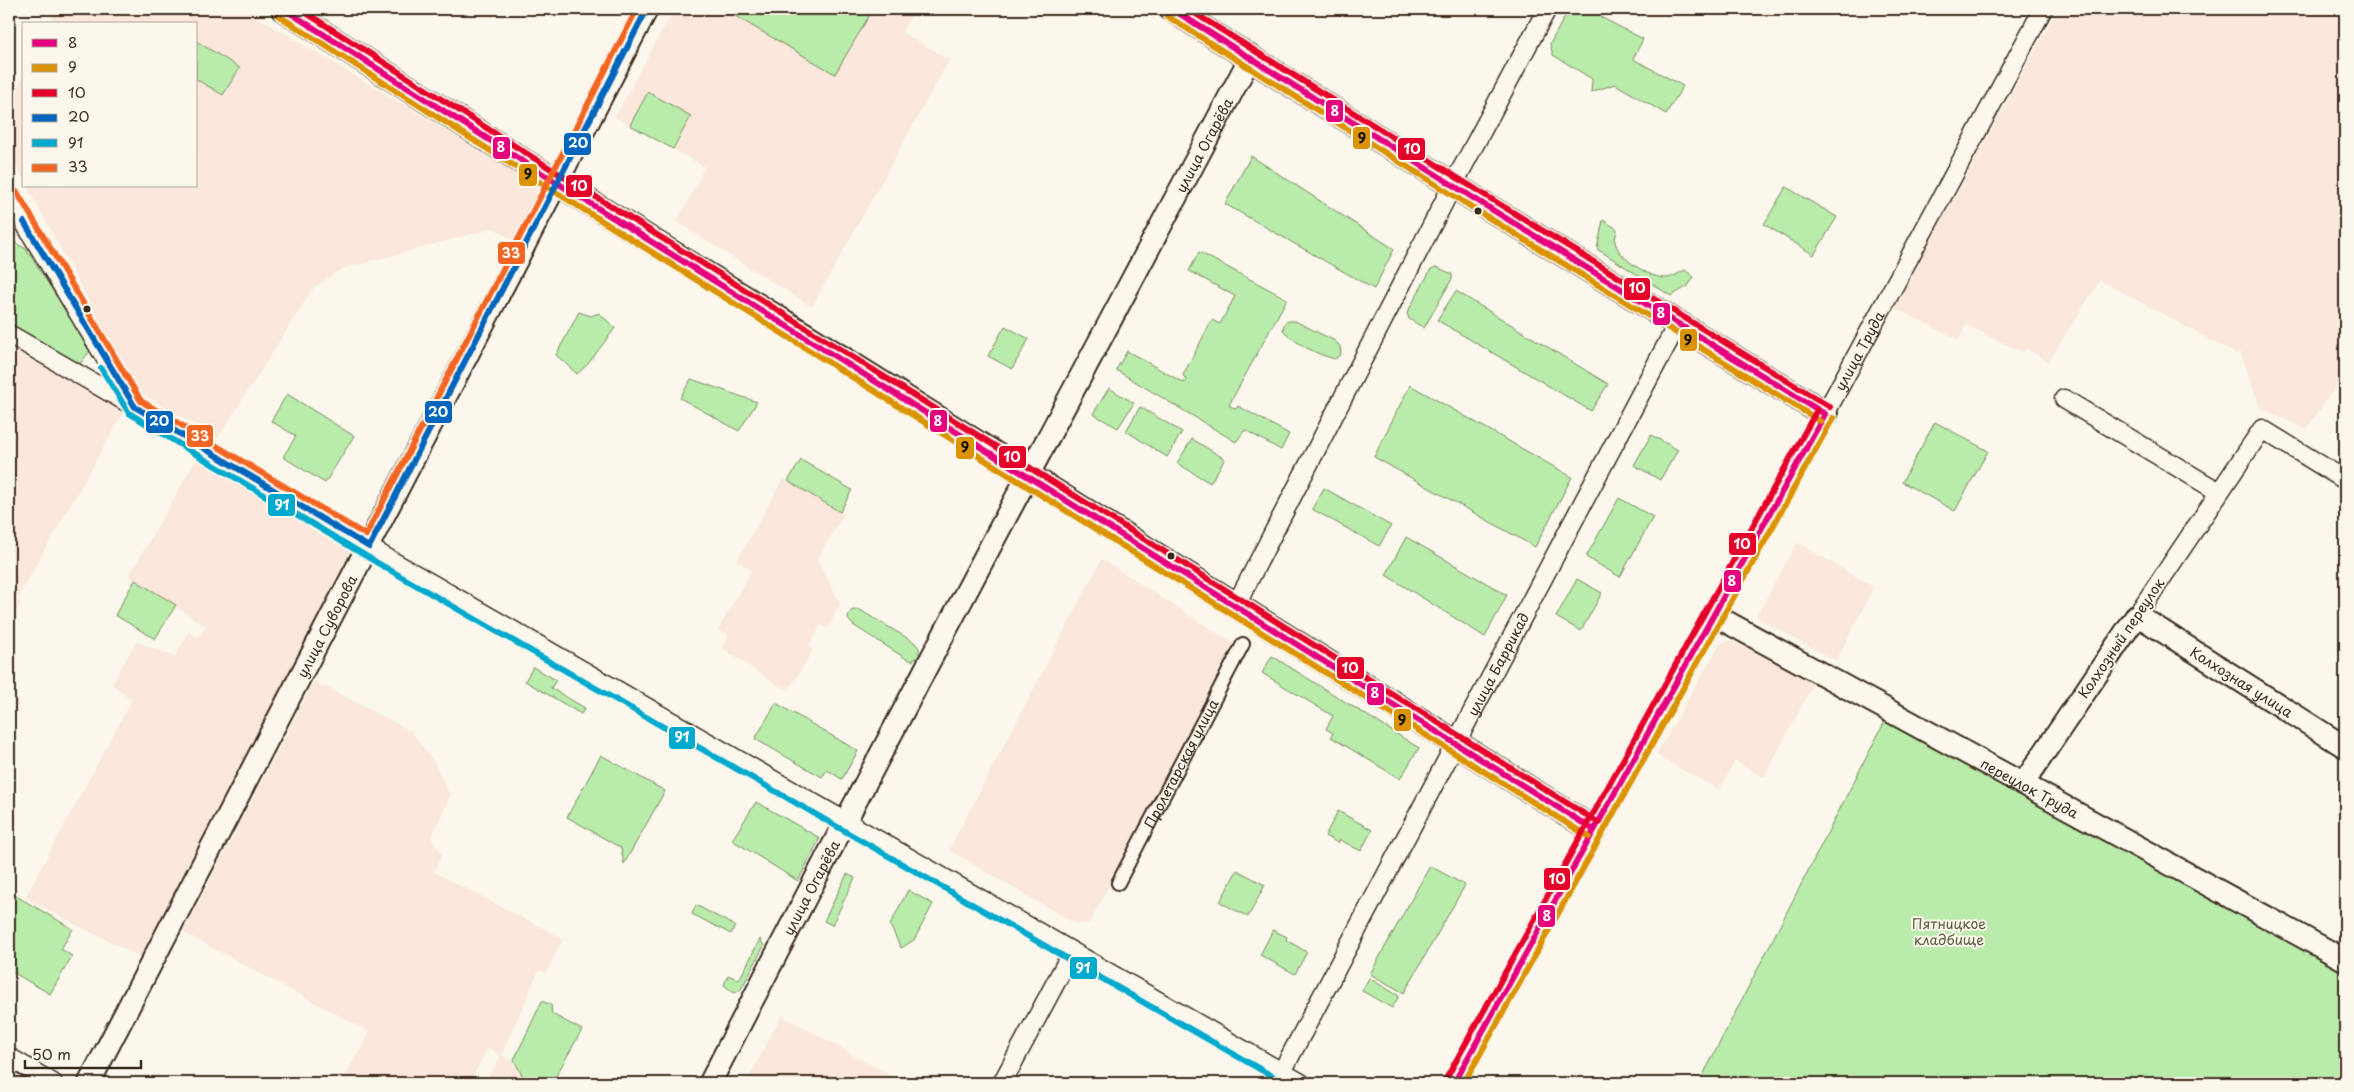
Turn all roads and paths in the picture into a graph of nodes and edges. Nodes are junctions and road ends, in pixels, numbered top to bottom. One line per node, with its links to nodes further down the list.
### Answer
1 (284, 9): 7 (main road)
2 (647, 9): 7 (street, улица Суворова)
3 (1172, 9): 6 (main road)
4 (1547, 9): 8 (street)
5 (2043, 9): 14 (street, улица Труда)
6 (1250, 58): 8 (main road); 15 (street, улица Огарёва)
7 (557, 183): 15 (main road); 18 (street, улица Суворова)
8 (1453, 185): 10 (main road); 19 (street)
9 (12, 207): 13 (street)
10 (1677, 325): 14 (main road); 23 (street, улица Баррикад)
11 (9, 334): 13 (street)
12 (2064, 399): 17 (street)
13 (135, 407): 18 (street)
14 (1825, 414): 20 (street, улица Труда)
15 (1029, 476): 19 (main road); 26 (street, улица Огарёва)
16 (2345, 479): 17 (street, Колхозный переулок)
17 (2218, 492): 21 (street, Колхозный переулок)
18 (369, 547): 26 (street); 34 (street, улица Суворова)
19 (1236, 605): 23 (main road)
20 (1714, 615): 25 (street, переулок Труда); 27 (street, улица Труда)
21 (2136, 615): 24 (street, Колхозная улица); 25 (street, Колхозный переулок)
22 (1243, 644): 28 (street, Пролетарская улица)
23 (1455, 744): 27 (main road); 32 (street, улица Баррикад)
24 (2345, 747)
25 (2023, 784): 30 (street, переулок Труда)
26 (846, 821): 29 (street); 35 (street, улица Огарёва)
27 (1594, 830): 38 (street, улица Труда)
28 (1118, 883)
29 (1072, 952): 32 (street); 36 (street)
30 (2345, 960)
31 (9, 1057): 33 (street)
32 (1279, 1078): 37 (street)
33 (54, 1083)
34 (89, 1083)
35 (710, 1083)
36 (1002, 1083)
37 (1301, 1083)
38 (1454, 1083)

